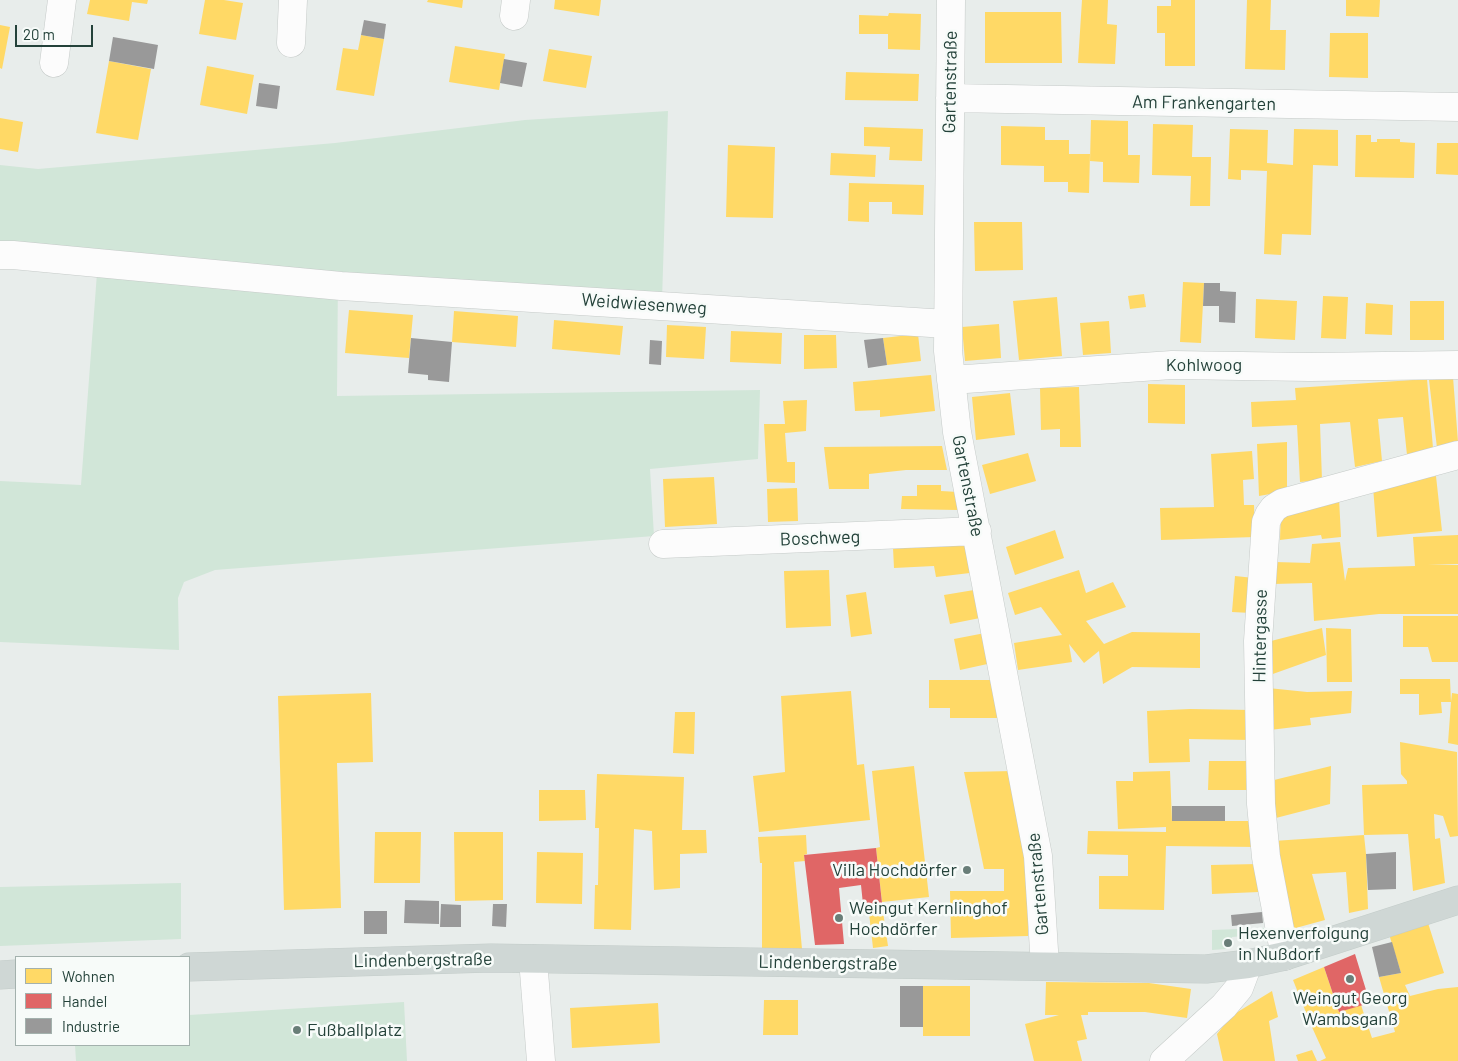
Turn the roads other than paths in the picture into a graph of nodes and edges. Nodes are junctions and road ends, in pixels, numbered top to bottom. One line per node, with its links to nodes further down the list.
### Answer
1 (62, 0): 5 (street)
2 (294, 0): 4 (street)
3 (950, 0): 6 (street, Gartenstraße)
4 (291, 43)
5 (54, 63)
6 (950, 98): 7 (street, Am Frankengarten); 9 (street, Gartenstraße)
7 (1458, 107)
8 (0, 255): 9 (street, Weidwiesenweg)
9 (947, 324): 11 (street, Gartenstraße)
10 (1458, 365): 11 (street, Kohlwoog)
11 (951, 380): 13 (street, Gartenstraße)
12 (1458, 455): 16 (street, Hintergasse)
13 (977, 531): 14 (street, Boschweg); 19 (street, Gartenstraße)
14 (663, 544)
15 (1458, 900): 16 (main road, Lindenbergstraße)
16 (1285, 956): 18 (main road, Lindenbergstraße)
17 (534, 959): 19 (main road, Lindenbergstraße); 20 (main road, Lindenbergstraße); 23 (street)
18 (1248, 964): 19 (main road, Lindenbergstraße); 24 (street)
19 (1044, 966)
20 (190, 967)
21 (15, 974): 22 (main road)
22 (0, 975)
23 (541, 1061)
24 (1164, 1061)

